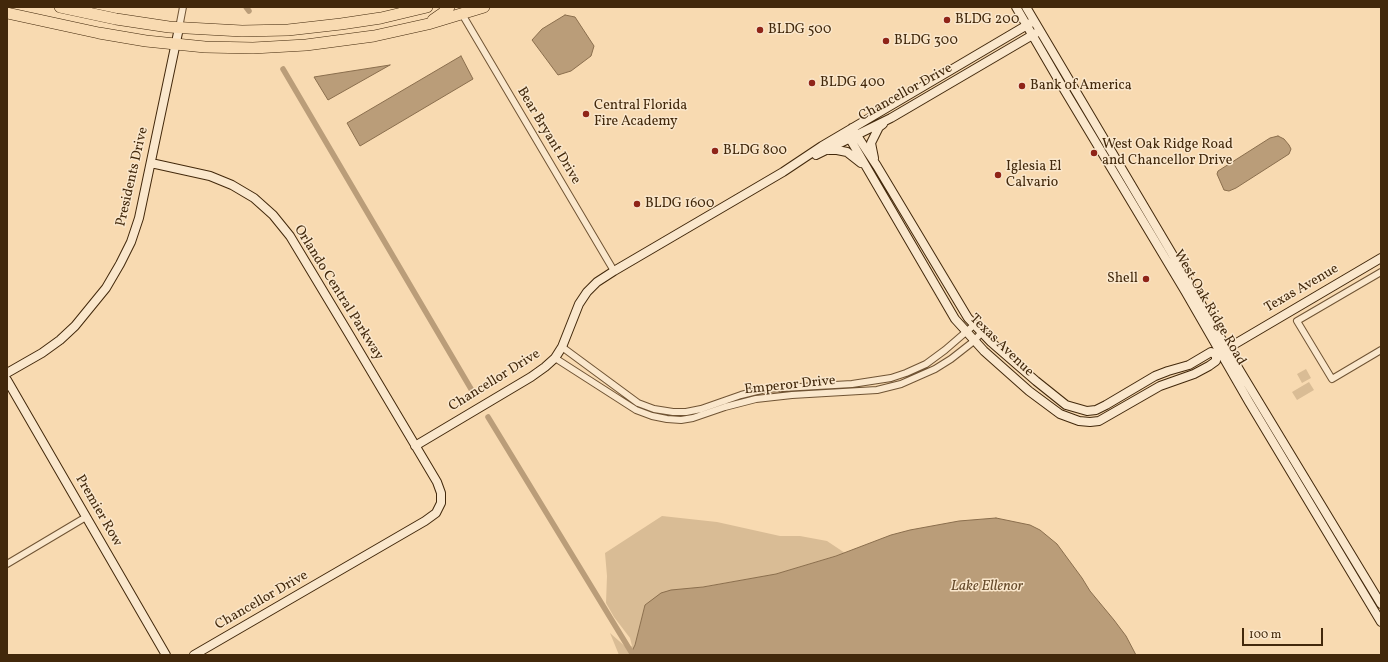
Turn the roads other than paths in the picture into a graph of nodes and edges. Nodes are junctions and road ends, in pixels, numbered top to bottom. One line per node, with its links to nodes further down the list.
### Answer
1 (60, 7): 12 (highway)
2 (183, 7): 12 (street, Presidents Drive)
3 (427, 7): 12 (highway)
4 (449, 7): 11 (highway)
5 (484, 7): 8 (highway)
6 (1016, 7): 10 (street, West Oak Ridge Road)
7 (1026, 7): 10 (street, West Oak Ridge Road)
8 (464, 11): 11 (highway); 26 (street, Bear Bryant Drive)
9 (7, 13): 15 (highway)
10 (1030, 23): 13 (street, West Oak Ridge Road); 14 (street, West Oak Ridge Road); 17 (street, Chancellor Drive)
11 (428, 24): 15 (highway)
12 (179, 28): 15 (street, Presidents Drive)
13 (1040, 31): 14 (street, Chancellor Drive); 24 (street, West Oak Ridge Road)
14 (1032, 35): 16 (street, Chancellor Drive); 23 (street, West Oak Ridge Road)
15 (175, 44): 19 (street, Presidents Drive)
16 (892, 118): 17 (street, Chancellor Drive); 20 (street)
17 (851, 134): 18 (street, Chancellor Drive); 20 (street, Texas Avenue); 21 (street, Texas Avenue); 22 (street, Chancellor Drive)
18 (825, 151): 21 (street); 22 (street, Chancellor Drive)
19 (151, 163): 39 (street, Presidents Drive); 51 (street, Orlando Central Parkway)
20 (877, 166): 28 (street, Texas Avenue)
21 (866, 167): 29 (street, Texas Avenue)
22 (783, 172): 26 (street, Chancellor Drive)
23 (1131, 201): 24 (street); 36 (street, West Oak Ridge Road)
24 (1148, 213): 36 (street, West Oak Ridge Road)
25 (1381, 258): 36 (street, Texas Avenue)
26 (614, 271): 34 (street, Chancellor Drive)
27 (1381, 272): 35 (street)
28 (957, 301): 29 (street); 30 (street, Texas Avenue)
29 (948, 307): 31 (street, Texas Avenue)
30 (974, 325): 31 (street, Emperor Drive); 32 (street, Texas Avenue)
31 (966, 332): 33 (street, Texas Avenue); 34 (street, Emperor Drive)
32 (981, 333): 33 (street, Emperor Drive); 43 (street, Texas Avenue)
33 (974, 341): 37 (street, Emperor Drive); 45 (street, Texas Avenue)
34 (562, 347): 37 (street, Chancellor Drive)
35 (1381, 350)
36 (1221, 352): 38 (street, Texas Avenue); 40 (street, Texas Avenue); 50 (street, West Oak Ridge Road); 52 (street, West Oak Ridge Road)
37 (555, 358): 51 (street, Chancellor Drive)
38 (1188, 365): 40 (street); 42 (street, Texas Avenue)
39 (7, 373)
40 (1194, 374): 44 (street, Texas Avenue)
41 (7, 380): 54 (street, Premier Row)
42 (1148, 380): 44 (street); 47 (street, Texas Avenue)
43 (1036, 381): 45 (street); 46 (street, Texas Avenue)
44 (1153, 390): 49 (street, Texas Avenue)
45 (1029, 391): 48 (street, Texas Avenue)
46 (1066, 405): 47 (street, Texas Avenue); 48 (street)
47 (1106, 405): 49 (street)
48 (1060, 414): 49 (street, Texas Avenue)
49 (1112, 415)
50 (1264, 425): 52 (street); 55 (street, West Oak Ridge Road)
51 (415, 446): 53 (street, Orlando Central Parkway)
52 (1291, 454): 56 (street, West Oak Ridge Road)
53 (441, 503): 61 (street, Chancellor Drive)
54 (86, 517): 57 (street); 60 (street, Premier Row)
55 (1330, 535): 56 (street); 59 (street, West Oak Ridge Road)
56 (1351, 553): 58 (street, West Oak Ridge Road)
57 (7, 564)
58 (1381, 604)
59 (1381, 622)
60 (166, 655)
61 (194, 655)

